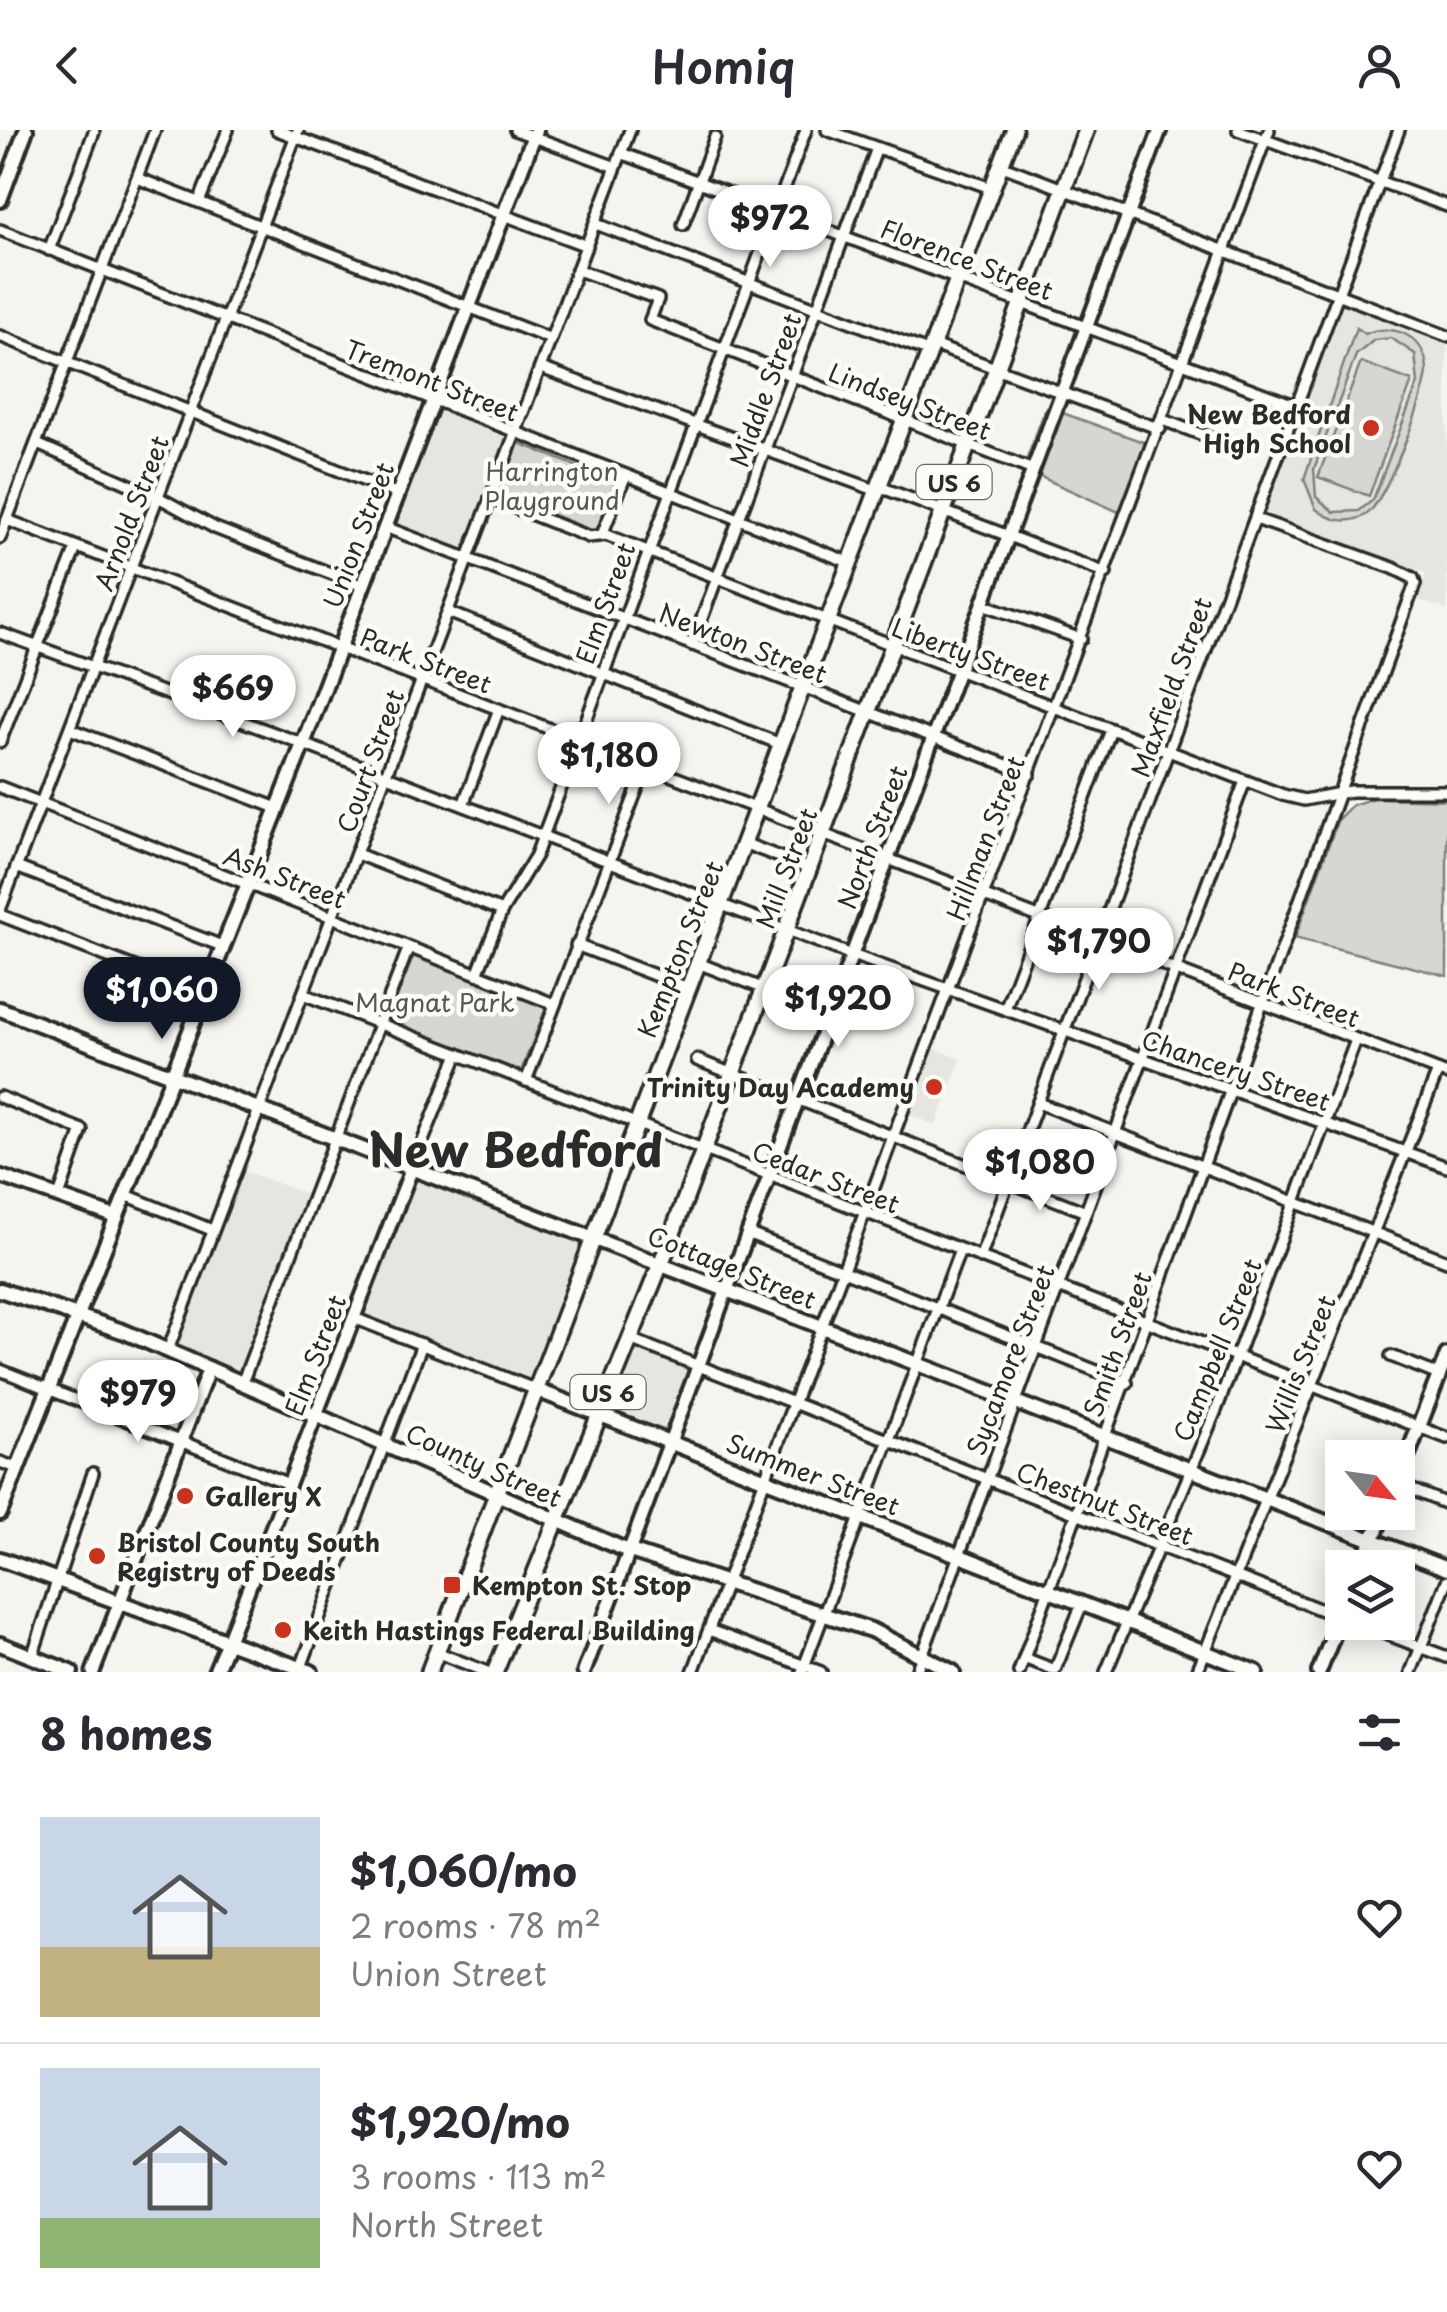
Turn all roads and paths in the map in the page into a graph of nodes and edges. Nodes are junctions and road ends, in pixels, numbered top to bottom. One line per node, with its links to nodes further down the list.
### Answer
1 (26, 130): 23 (main road)
2 (155, 130): 24 (street)
3 (228, 130): 30 (street)
4 (277, 130): 16 (street)
5 (515, 130): 15 (street)
6 (630, 130): 20 (street, Court Street)
7 (806, 130): 32 (street, Elm Street)
8 (827, 130): 19 (street)
9 (1014, 130): 21 (main road, Kempton Street / US 6)
10 (1086, 130): 28 (main road, Mill Street / US 6)
11 (1160, 130): 34 (street, North Street)
12 (1238, 130): 17 (street)
13 (1399, 130): 26 (street, Maxfield Street)
14 (94, 132): 41 (street)
15 (534, 133): 22 (street); 33 (main road, Union Street)
16 (296, 134): 33 (street); 37 (street, Arnold Street)
17 (1267, 135): 26 (street); 42 (street, Hillman Street)
18 (715, 137): 25 (street)
19 (876, 148): 27 (street); 39 (street, Middle Street)
20 (621, 153): 22 (street, Court Street); 25 (street, Florence Street)
21 (1000, 165): 27 (main road, Kempton Street / US 6); 28 (street)
22 (616, 167): 35 (street, Court Street)
23 (4, 178): 29 (main road)
24 (138, 178): 30 (street); 44 (street)
25 (700, 181): 32 (street, Florence Street); 36 (street)
26 (1380, 182): 31 (street); 47 (street, Maxfield Street)
27 (991, 188): 45 (main road, Kempton Street / US 6)
28 (1064, 189): 34 (street); 48 (main road, Mill Street / US 6)
29 (0, 200)
30 (200, 202): 37 (street)
31 (1447, 206)
32 (776, 209): 39 (street, Florence Street); 46 (street, Elm Street)
33 (504, 214): 40 (street); 49 (main road, Union Street)
34 (1130, 215): 42 (street); 52 (street, North Street)
35 (596, 224): 40 (street, Court Street); 46 (street)
36 (683, 225)
37 (261, 226): 49 (street); 51 (street, Arnold Street)
38 (0, 230): 41 (street, Tremont Street)
39 (844, 234): 45 (street, Florence Street); 50 (street, Middle Street)
40 (587, 246): 43 (street, Court Street)
41 (49, 250): 44 (street, Tremont Street)
42 (1225, 252): 47 (street); 59 (street, Hillman Street)
43 (578, 270): 55 (street, Court Street); 57 (street, Lindsey Street)
44 (102, 271): 51 (street, Tremont Street); 58 (street)
45 (958, 278): 48 (street, Florence Street); 56 (main road, Kempton Street / US 6)
46 (748, 282): 50 (street); 57 (street, Elm Street)
47 (1339, 294): 54 (street); 65 (street, Maxfield Street)
48 (1022, 302): 52 (street, Florence Street); 61 (main road, Mill Street / US 6)
49 (468, 307): 55 (street); 64 (main road, Union Street)
50 (817, 308): 56 (street); 62 (street, Middle Street)
51 (226, 320): 64 (street, Tremont Street); 66 (street, Arnold Street)
52 (1087, 326): 59 (street, Florence Street); 63 (street, North Street)
53 (0, 336): 58 (street)
54 (1447, 336)
55 (551, 340): 60 (street, Court Street)
56 (931, 348): 61 (street); 67 (main road, Kempton Street / US 6)
57 (723, 349): 62 (street, Lindsey Street); 68 (street, Elm Street)
58 (68, 363): 66 (street); 72 (street)
59 (1184, 363): 65 (street, Florence Street); 69 (street, Hillman Street)
60 (541, 368): 68 (street); 70 (street, Court Street)
61 (996, 369): 63 (street); 73 (main road, Mill Street / US 6)
62 (791, 377): 67 (street, Lindsey Street); 74 (street, Middle Street)
63 (1062, 394): 69 (street); 75 (street, North Street)
64 (433, 402): 70 (street, Tremont Street); 78 (main road, Union Street)
65 (1297, 406): 83 (street, Maxfield Street)
66 (190, 412): 78 (street); 80 (street, Arnold Street)
67 (904, 421): 73 (street, Lindsey Street); 77 (main road, Kempton Street / US 6)
68 (696, 424): 74 (street); 79 (street, Elm Street)
69 (1161, 425): 71 (street); 95 (street, Hillman Street)
70 (516, 434): 76 (street, Tremont Street); 81 (street, Court Street)
71 (1208, 438)
72 (37, 444): 80 (street); 84 (street)
73 (968, 445): 75 (street, Lindsey Street); 82 (main road, Mill Street / US 6)
74 (764, 450): 77 (street); 85 (street, Middle Street)
75 (1033, 470): 88 (street, North Street)
76 (625, 478): 79 (street, Tremont Street); 87 (street)
77 (879, 489): 82 (street); 93 (main road, Kempton Street / US 6)
78 (398, 494): 86 (main road, Union Street)
79 (669, 494): 85 (street, Tremont Street); 91 (street, Elm Street)
80 (158, 497): 94 (street, Arnold Street); 97 (street)
81 (490, 498): 87 (street, Liberty Street); 92 (street, Court Street)
82 (943, 511): 88 (street); 106 (main road, Mill Street / US 6)
83 (1256, 519): 123 (street, Maxfield Street); 130 (street, Smith Street)
84 (7, 520): 89 (street); 90 (street, Park Street)
85 (738, 520): 93 (street, Tremont Street); 96 (street, Middle Street)
86 (385, 527): 92 (street, Newton Street); 97 (main road, Union Street)
87 (602, 534): 91 (street, Liberty Street)
88 (1009, 536): 95 (street); 98 (street, North Street)
89 (0, 538)
90 (76, 548): 94 (street, Park Street); 105 (street)
91 (648, 552): 96 (street, Liberty Street); 100 (street, Elm Street)
92 (467, 560): 99 (street, Court Street); 100 (street, Newton Street)
93 (851, 563): 101 (main road, Kempton Street / US 6)
94 (131, 568): 107 (street, Park Street); 108 (street, Arnold Street)
95 (1106, 573): 103 (street, Hillman Street)
96 (716, 579): 101 (street, Liberty Street); 104 (street, Middle Street)
97 (363, 586): 107 (main road, Union Street)
98 (983, 604): 103 (street); 109 (street, North Street)
99 (448, 612): 110 (street); 111 (street, Court Street)
100 (623, 618): 104 (street, Newton Street); 110 (street, Elm Street)
101 (829, 623): 106 (street, Liberty Street); 112 (main road, Kempton Street / US 6)
102 (0, 633): 105 (street, Chancery Street)
103 (1081, 639): 113 (street, Hillman Street)
104 (692, 645): 112 (street, Newton Street)
105 (38, 647): 108 (street, Chancery Street); 120 (street)
106 (892, 647): 109 (street, Liberty Street); 115 (main road, Mill Street / US 6)
107 (340, 648): 111 (street, Park Street); 121 (main road, Union Street)
108 (93, 668): 116 (street, Arnold Street); 121 (street, Chancery Street)
109 (958, 672): 113 (street, Liberty Street); 118 (street, North Street)
110 (602, 673): 119 (street, Elm Street); 122 (street)
111 (422, 680): 114 (street, Park Street); 126 (street, Court Street)
112 (805, 688): 115 (street, Newton Street); 122 (main road, Kempton Street / US 6)
113 (1056, 706): 117 (street, Liberty Street); 125 (street, Hillman Street)
114 (499, 709): 119 (street, Park Street); 132 (street)
115 (868, 712): 118 (street, Newton Street); 135 (main road, Mill Street / US 6)
116 (70, 730): 131 (street, Arnold Street); 133 (street)
117 (1111, 730): 123 (street, Liberty Street); 148 (street)
118 (933, 737): 125 (street, Newton Street); 139 (street, North Street)
119 (578, 740): 124 (street, Park Street); 136 (street, Elm Street)
120 (0, 742)
121 (303, 744): 126 (street, Chancery Street); 133 (main road, Union Street)
122 (784, 745): 134 (main road, Kempton Street / US 6)
123 (1168, 751): 127 (street, Liberty Street); 151 (street, Maxfield Street)
124 (646, 766): 134 (street, Park Street); 140 (street)
125 (1030, 774): 144 (street, Hillman Street)
126 (386, 776): 132 (street, Chancery Street); 138 (street, Court Street)
127 (1245, 780): 130 (street, Liberty Street); 157 (street, Sycamore Street)
128 (0, 787): 131 (street, Ash Street)
129 (1447, 791): 130 (street, Liberty Street)
130 (1339, 792): 165 (street, Smith Street)
131 (42, 803): 141 (street, Arnold Street); 143 (street, Ash Street)
132 (463, 805): 136 (street, Chancery Street)
133 (277, 808): 143 (main road, Union Street)
134 (759, 810): 135 (street, Park Street); 137 (main road, Kempton Street / US 6)
135 (823, 833): 139 (street, Park Street); 142 (main road, Mill Street / US 6)
136 (543, 836): 140 (street, Chancery Street); 146 (street, Elm Street)
137 (746, 844): 142 (street); 145 (main road, Kempton Street / US 6)
138 (357, 854): 146 (street); 149 (street, Court Street)
139 (888, 858): 144 (street, Park Street); 155 (street, North Street)
140 (608, 862): 145 (street, Chancery Street); 152 (street)
141 (16, 867): 147 (street, Arnold Street); 153 (street)
142 (810, 869): 150 (main road, Mill Street / US 6)
143 (247, 884): 149 (street, Ash Street); 153 (main road, Union Street)
144 (984, 895): 148 (street, Park Street); 161 (street, Hillman Street)
145 (721, 906): 150 (street, Chancery Street); 156 (main road, Kempton Street / US 6)
146 (502, 910): 158 (street, Elm Street)
147 (0, 912): 162 (street)
148 (1040, 916): 151 (street, Park Street); 167 (street)
149 (333, 917): 154 (street, Ash Street); 163 (street, Court Street)
150 (787, 930): 155 (street, Chancery Street); 160 (main road, Mill Street / US 6)
151 (1098, 940): 157 (street, Park Street); 170 (street, Maxfield Street)
152 (576, 945): 159 (street); 164 (street)
153 (222, 946): 162 (main road, Union Street)
154 (408, 949): 158 (street, Ash Street); 169 (street)
155 (852, 955): 161 (street, Chancery Street); 168 (street, North Street)
156 (698, 963): 159 (main road, Kempton Street / US 6); 160 (street)
157 (1175, 969): 165 (street, Park Street); 174 (street, Sycamore Street)
158 (476, 974): 164 (street, Ash Street)
159 (688, 988): 185 (main road, Kempton Street / US 6)
160 (765, 989): 168 (street); 176 (main road, Mill Street / US 6)
161 (948, 990): 167 (street, Chancery Street); 187 (street, Hillman Street)
162 (204, 994): 177 (main road, Union Street)
163 (303, 994): 169 (street, Cedar Street); 183 (street, Court Street)
164 (554, 1004): 178 (street)
165 (1264, 1004): 171 (street, Park Street); 179 (street, Smith Street)
166 (0, 1009): 177 (main road, Cottage Street)
167 (1005, 1009): 170 (street, Chancery Street)
168 (830, 1014): 181 (street, North Street)
169 (380, 1024): 172 (street, Cedar Street); 188 (street)
170 (1063, 1032): 174 (street, Chancery Street); 182 (street, Maxfield Street)
171 (1356, 1040): 175 (street, Park Street); 184 (street, Campbell Street)
172 (458, 1054): 178 (street, Cedar Street); 192 (street, Elm Street)
173 (697, 1060): 176 (street)
174 (1142, 1060): 179 (street, Chancery Street); 186 (street, Sycamore Street)
175 (1442, 1072): 190 (street, Willis Street)
176 (733, 1074): 181 (street); 189 (main road, Mill Street / US 6)
177 (172, 1076): 183 (main road, Cottage Street); 197 (main road, Union Street)
178 (526, 1081): 185 (street, Cedar Street)
179 (1232, 1090): 184 (street, Chancery Street); 193 (street, Smith Street)
180 (0, 1097): 198 (street)
181 (797, 1100): 187 (street); 195 (street, North Street)
182 (1038, 1103): 186 (street); 196 (street, Maxfield Street)
183 (260, 1111): 188 (main road, Cottage Street); 203 (street, Court Street)
184 (1325, 1121): 190 (street, Chancery Street); 199 (street, Campbell Street)
185 (636, 1124): 189 (street, Cedar Street); 206 (main road, Kempton Street / US 6)
186 (1116, 1134): 193 (street); 200 (street, Sycamore Street)
187 (892, 1137): 196 (street); 201 (street, Hillman Street)
188 (335, 1140): 192 (main road, Cottage Street); 232 (street)
189 (704, 1150): 195 (street, Cedar Street); 210 (main road, Mill Street / US 6)
190 (1406, 1151): 191 (street, Chancery Street); 205 (street, Willis Street)
191 (1447, 1167)
192 (412, 1168): 206 (main road, Cottage Street); 217 (street, Elm Street)
193 (1202, 1169): 199 (street); 218 (street, Smith Street)
194 (0, 1176): 198 (street)
195 (769, 1176): 201 (street, Cedar Street); 204 (street, North Street)
196 (1008, 1181): 200 (street); 208 (street, Maxfield Street)
197 (126, 1195): 202 (main road, Union Street); 203 (street)
198 (59, 1196): 202 (street)
199 (1295, 1204): 205 (street); 226 (street, Campbell Street)
200 (1086, 1212): 213 (street, Sycamore Street)
201 (866, 1214): 207 (street, Cedar Street); 211 (street, Hillman Street)
202 (116, 1217): 216 (main road, Union Street)
203 (212, 1230): 223 (street, Court Street)
204 (747, 1233): 211 (street); 212 (street, North Street)
205 (1374, 1233): 209 (street); 234 (street, Willis Street)
206 (592, 1237): 210 (main road, Cottage Street); 236 (main road, Kempton Street / US 6)
207 (960, 1250): 208 (street, Cedar Street); 215 (street)
208 (980, 1258): 213 (street, Cedar Street)
209 (1447, 1260)
210 (661, 1263): 212 (main road, Cottage Street); 220 (main road, Mill Street / US 6)
211 (843, 1268): 215 (street); 219 (street, Hillman Street)
212 (727, 1287): 219 (main road, Cottage Street); 228 (street, North Street)
213 (1058, 1288): 218 (street, Cedar Street); 222 (street, Sycamore Street)
214 (0, 1290): 216 (main road, County Street)
215 (938, 1308): 222 (street); 227 (street)
216 (77, 1314): 223 (main road, County Street); 235 (main road, Union Street)
217 (354, 1318): 221 (street, Summer Street); 239 (street, Elm Street)
218 (1147, 1324): 226 (street, Cedar Street); 233 (street, Smith Street)
219 (822, 1327): 227 (main road, Cottage Street); 237 (street, Hillman Street)
220 (630, 1339): 228 (street, Chestnut Street); 240 (main road, Mill Street / US 6)
221 (422, 1344): 236 (street, Summer Street); 248 (street)
222 (1036, 1347): 233 (street); 238 (street, Sycamore Street)
223 (168, 1350): 229 (main road, County Street)
224 (1447, 1355): 231 (main road)
225 (1391, 1356): 231 (street)
226 (1236, 1358): 234 (street, Cedar Street); 251 (street, Campbell Street)
227 (917, 1363): 238 (main road, Cottage Street); 244 (street)
228 (698, 1366): 237 (street, Chestnut Street); 247 (street, North Street)
229 (210, 1368): 232 (main road, County Street); 246 (street)
230 (0, 1370): 235 (street)
231 (1439, 1374): 241 (main road)
232 (242, 1382): 239 (main road, County Street)
233 (1126, 1383): 242 (street, Smith Street)
234 (1312, 1386): 241 (street, Cedar Street); 258 (street, Willis Street)
235 (49, 1389): 246 (street); 250 (main road, Union Street)
236 (534, 1389): 240 (main road, Summer Street); 257 (main road, Kempton Street / US 6)
237 (794, 1402): 244 (street, Chestnut Street); 253 (street, Hillman Street)
238 (1016, 1403): 242 (main road, Cottage Street); 254 (street, Sycamore Street)
239 (316, 1415): 248 (main road, County Street); 255 (street, Elm Street)
240 (599, 1415): 247 (main road, Summer Street); 263 (main road, Mill Street / US 6)
241 (1418, 1427): 243 (street, Cedar Street); 245 (main road)
242 (1105, 1437): 251 (main road, Cottage Street); 261 (street, Smith Street)
243 (1447, 1438)
244 (889, 1439): 254 (street, Chestnut Street); 262 (street)
245 (1413, 1440)
246 (182, 1441): 255 (street); 277 (street)
247 (669, 1442): 253 (main road, Summer Street); 267 (street, North Street)
248 (384, 1445): 257 (main road, County Street); 295 (street)
249 (0, 1462): 250 (street)
250 (18, 1468): 260 (main road, Union Street)
251 (1190, 1470): 258 (main road, Cottage Street); 266 (street, Campbell Street)
252 (94, 1474): 273 (street)
253 (763, 1478): 262 (main road, Summer Street); 275 (street, Hillman Street)
254 (987, 1478): 261 (street, Chestnut Street); 269 (street, Sycamore Street)
255 (289, 1484): 285 (street, Elm Street)
256 (1415, 1490): 259 (street)
257 (495, 1496): 263 (main road, County Street); 288 (main road, Kempton Street / US 6)
258 (1266, 1500): 265 (main road, Cottage Street); 272 (street, Willis Street)
259 (1447, 1504)
260 (0, 1513)
261 (1076, 1513): 266 (street, Chestnut Street); 276 (street, Smith Street)
262 (860, 1516): 269 (main road, Summer Street); 280 (street)
263 (555, 1521): 267 (main road, County Street); 302 (main road, Mill Street / US 6)
264 (1377, 1530): 265 (main road)
265 (1372, 1542): 268 (main road); 271 (main road, Cottage Street)
266 (1158, 1545): 272 (street, Chestnut Street); 281 (street, Campbell Street)
267 (628, 1550): 275 (main road, County Street); 303 (street, North Street)
268 (1369, 1550)
269 (960, 1555): 276 (main road, Summer Street); 290 (street, Sycamore Street)
270 (0, 1559): 273 (main road)
271 (1447, 1570)
272 (1237, 1576): 279 (street, Chestnut Street); 289 (street, Willis Street)
273 (59, 1581): 277 (main road); 291 (street)
274 (1447, 1581): 287 (street)
275 (726, 1583): 280 (main road, County Street); 282 (street, Hillman Street)
276 (1048, 1590): 278 (main road, Summer Street); 292 (street, Smith Street)
277 (119, 1604): 285 (main road); 298 (street)
278 (1082, 1604): 281 (main road, Summer Street); 296 (street)
279 (1325, 1610)
280 (822, 1614): 290 (main road, County Street); 294 (street)
281 (1126, 1622): 289 (main road, Summer Street); 309 (street, Campbell Street)
282 (709, 1630): 294 (street); 304 (street, Hillman Street)
283 (1334, 1640): 312 (main road)
284 (1404, 1640): 287 (street, Chestnut Street)
285 (228, 1642): 295 (main road); 299 (main road, Elm Street)
286 (0, 1644): 291 (main road)
287 (1420, 1646): 293 (street, Chestnut Street); 313 (street)
288 (436, 1652): 300 (main road, Kempton Street / US 6); 301 (street)
289 (1204, 1652): 310 (street, Willis Street); 311 (main road, Summer Street)
290 (923, 1654): 306 (street, Sycamore Street); 307 (main road, County Street)
291 (32, 1657): 297 (main road)
292 (1024, 1658): 296 (street); 308 (street, Smith Street)
293 (1447, 1658)
294 (804, 1669): 305 (street)
295 (303, 1671)
296 (1058, 1671)
297 (71, 1672)
298 (93, 1672)
299 (215, 1672)
300 (430, 1672)
301 (487, 1672)
302 (495, 1672)
303 (584, 1672)
304 (693, 1672)
305 (821, 1672)
306 (916, 1672)
307 (954, 1672)
308 (1019, 1672)
309 (1106, 1672)
310 (1197, 1672)
311 (1256, 1672)
312 (1319, 1672)
313 (1411, 1672)

